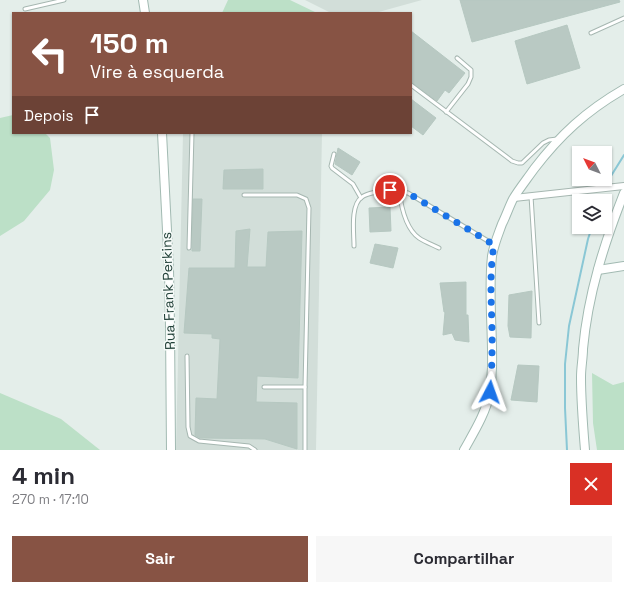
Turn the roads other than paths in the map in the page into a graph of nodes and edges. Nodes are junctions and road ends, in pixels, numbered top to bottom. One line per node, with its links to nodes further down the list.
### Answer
1 (64, 0): 3 (lane)
2 (143, 0): 4 (street)
3 (25, 9)
4 (145, 12)
5 (624, 18): 6 (lane)
6 (590, 33)
7 (458, 58): 10 (lane)
8 (412, 86): 10 (lane)
9 (624, 89): 13 (street)
10 (446, 112): 13 (lane)
11 (162, 134): 32 (street, Rua Frank Perkins)
12 (192, 134): 24 (lane)
13 (559, 139): 21 (street)
14 (334, 154): 20 (lane)
15 (624, 186): 19 (street)
16 (399, 190): 20 (lane); 22 (lane); 25 (lane)
17 (244, 195): 31 (lane)
18 (624, 195): 27 (street)
19 (531, 196): 21 (street); 28 (lane)
20 (361, 198): 23 (lane)
21 (514, 198): 22 (street)
22 (494, 245): 35 (street)
23 (354, 246)
24 (189, 248)
25 (439, 248)
26 (624, 266): 27 (street)
27 (598, 270): 36 (street)
28 (539, 323)
29 (188, 356): 33 (lane)
30 (264, 387): 31 (lane)
31 (305, 388): 34 (lane)
32 (171, 450)
33 (255, 450)
34 (305, 450)
35 (464, 450)
36 (585, 450)

